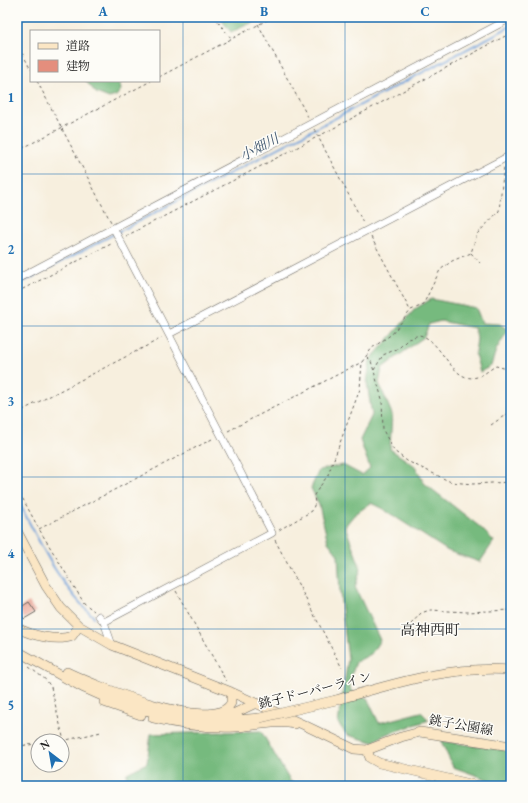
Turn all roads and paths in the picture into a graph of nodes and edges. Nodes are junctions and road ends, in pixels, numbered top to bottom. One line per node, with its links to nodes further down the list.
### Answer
1 (30, 17): 5 (path)
2 (214, 17): 8 (path)
3 (273, 17): 6 (path)
4 (511, 18): 14 (street)
5 (17, 24)
6 (258, 24): 8 (path); 14 (path)
7 (511, 33): 16 (path)
8 (231, 39): 11 (path)
9 (17, 43): 10 (path)
10 (30, 68)
11 (160, 76)
12 (38, 82): 15 (path)
13 (149, 82): 15 (path)
14 (312, 125): 16 (path); 19 (street)
15 (62, 128): 17 (path); 19 (path)
16 (318, 136): 20 (path); 21 (path)
17 (17, 151)
18 (508, 156): 20 (street); 22 (path)
19 (114, 229): 21 (street); 24 (street)
20 (367, 230): 26 (path); 27 (street)
21 (120, 239): 25 (path); 27 (street)
22 (470, 253): 23 (path); 26 (path)
23 (480, 263)
24 (17, 279)
25 (17, 292)
26 (411, 310): 28 (path)
27 (169, 334): 33 (path); 35 (street)
28 (366, 357): 29 (path); 30 (path)
29 (362, 362): 35 (path); 40 (path)
30 (374, 370): 31 (path); 36 (path)
31 (511, 370)
32 (511, 411): 34 (path)
33 (17, 413)
34 (491, 425)
35 (222, 434): 38 (path); 40 (street)
36 (511, 482)
37 (17, 488): 38 (path)
38 (39, 529): 43 (path)
39 (17, 531): 45 (main road)
40 (272, 533): 41 (street); 51 (path)
41 (172, 586): 44 (street); 55 (path)
42 (511, 610): 47 (path)
43 (99, 616): 44 (street)
44 (104, 622): 48 (street)
45 (79, 626): 46 (main road); 48 (main road)
46 (17, 628)
47 (403, 633)
48 (112, 645): 55 (main road)
49 (17, 651): 53 (main road, 銚子ドーバーライン)
50 (28, 667): 60 (path)
51 (342, 668)
52 (511, 670): 54 (main road, 銚子ドーバーライン, bridge)
53 (54, 672): 54 (main road, 銚子ドーバーライン); 57 (main road)
54 (85, 688): 58 (main road)
55 (229, 692): 56 (main road); 57 (main road)
56 (256, 703): 57 (main road); 58 (main road)
57 (216, 713)
58 (304, 725): 65 (main road)
59 (101, 732): 61 (path)
60 (61, 733)
61 (70, 739)
62 (30, 745): 63 (path)
63 (17, 746)
64 (511, 746): 65 (main road, 銚子公園線)
65 (367, 750): 66 (main road)
66 (479, 786)

